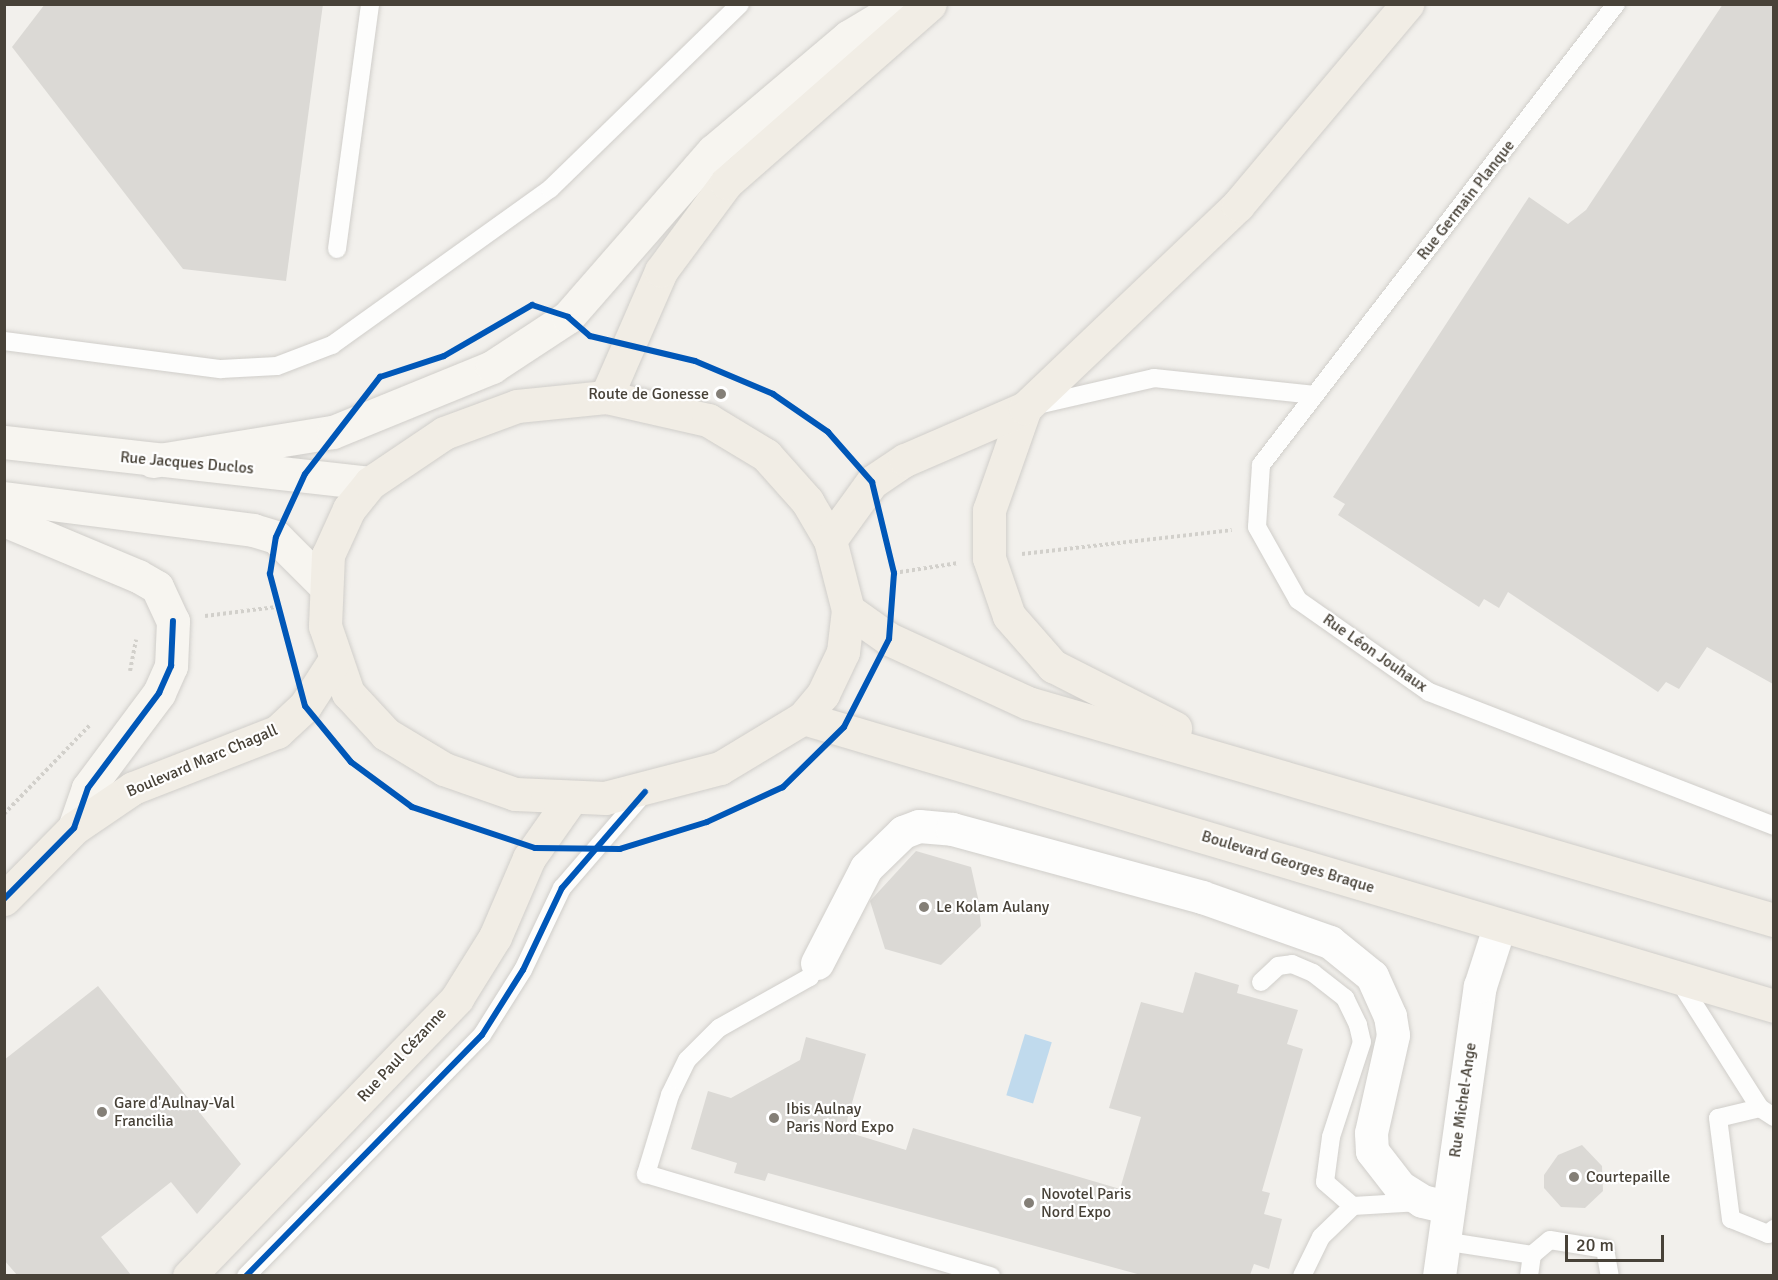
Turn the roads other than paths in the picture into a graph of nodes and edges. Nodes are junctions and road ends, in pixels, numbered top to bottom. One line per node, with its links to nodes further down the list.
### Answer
1 (370, 4): 7 (lane)
2 (740, 4): 8 (lane)
3 (903, 4): 13 (main road)
4 (930, 4): 10 (main road)
5 (1407, 4): 11 (main road)
6 (1616, 4): 9 (lane, Rue Germain Planque)
7 (337, 249)
8 (4, 341)
9 (1315, 395): 11 (lane); 25 (lane, Rue Léon Jouhaux)
10 (606, 397): 14 (main road); 17 (main road)
11 (1025, 408): 17 (main road); 22 (main road)
12 (4, 442): 13 (main road, Rue Jacques Duclos)
13 (153, 461): 14 (main road, Rue Jacques Duclos)
14 (370, 483): 18 (main road)
15 (4, 498): 18 (main road)
16 (4, 520): 26 (main road)
17 (830, 540): 19 (main road)
18 (323, 584): 20 (main road)
19 (848, 610): 21 (main road); 22 (main road)
20 (334, 661): 24 (main road); 26 (main road, Boulevard Marc Chagall)
21 (803, 718): 23 (main road); 29 (main road, Boulevard Georges Braque)
22 (1233, 758): 28 (main road)
23 (645, 792): 24 (main road); 41 (lane)
24 (569, 801): 40 (main road, Rue Paul Cézanne)
25 (1773, 825)
26 (74, 828): 27 (main road, Boulevard Marc Chagall)
27 (4, 899)
28 (1773, 920)
29 (1499, 927): 31 (main road, Boulevard Georges Braque); 35 (street, Rue Michel-Ange)
30 (817, 963): 35 (street); 42 (lane)
31 (1677, 977): 33 (main road, Boulevard Georges Braque); 34 (lane)
32 (1261, 982): 36 (lane)
33 (1773, 1006)
34 (1767, 1113): 37 (lane)
35 (1435, 1204): 36 (lane); 38 (street, Rue Michel-Ange)
36 (1353, 1206): 43 (lane)
37 (1773, 1229)
38 (1443, 1241): 39 (lane); 44 (street, Rue Michel-Ange)
39 (1532, 1255): 45 (lane); 46 (lane)
40 (189, 1275)
41 (246, 1275)
42 (991, 1275)
43 (1302, 1275)
44 (1439, 1275)
45 (1529, 1275)
46 (1610, 1275)

